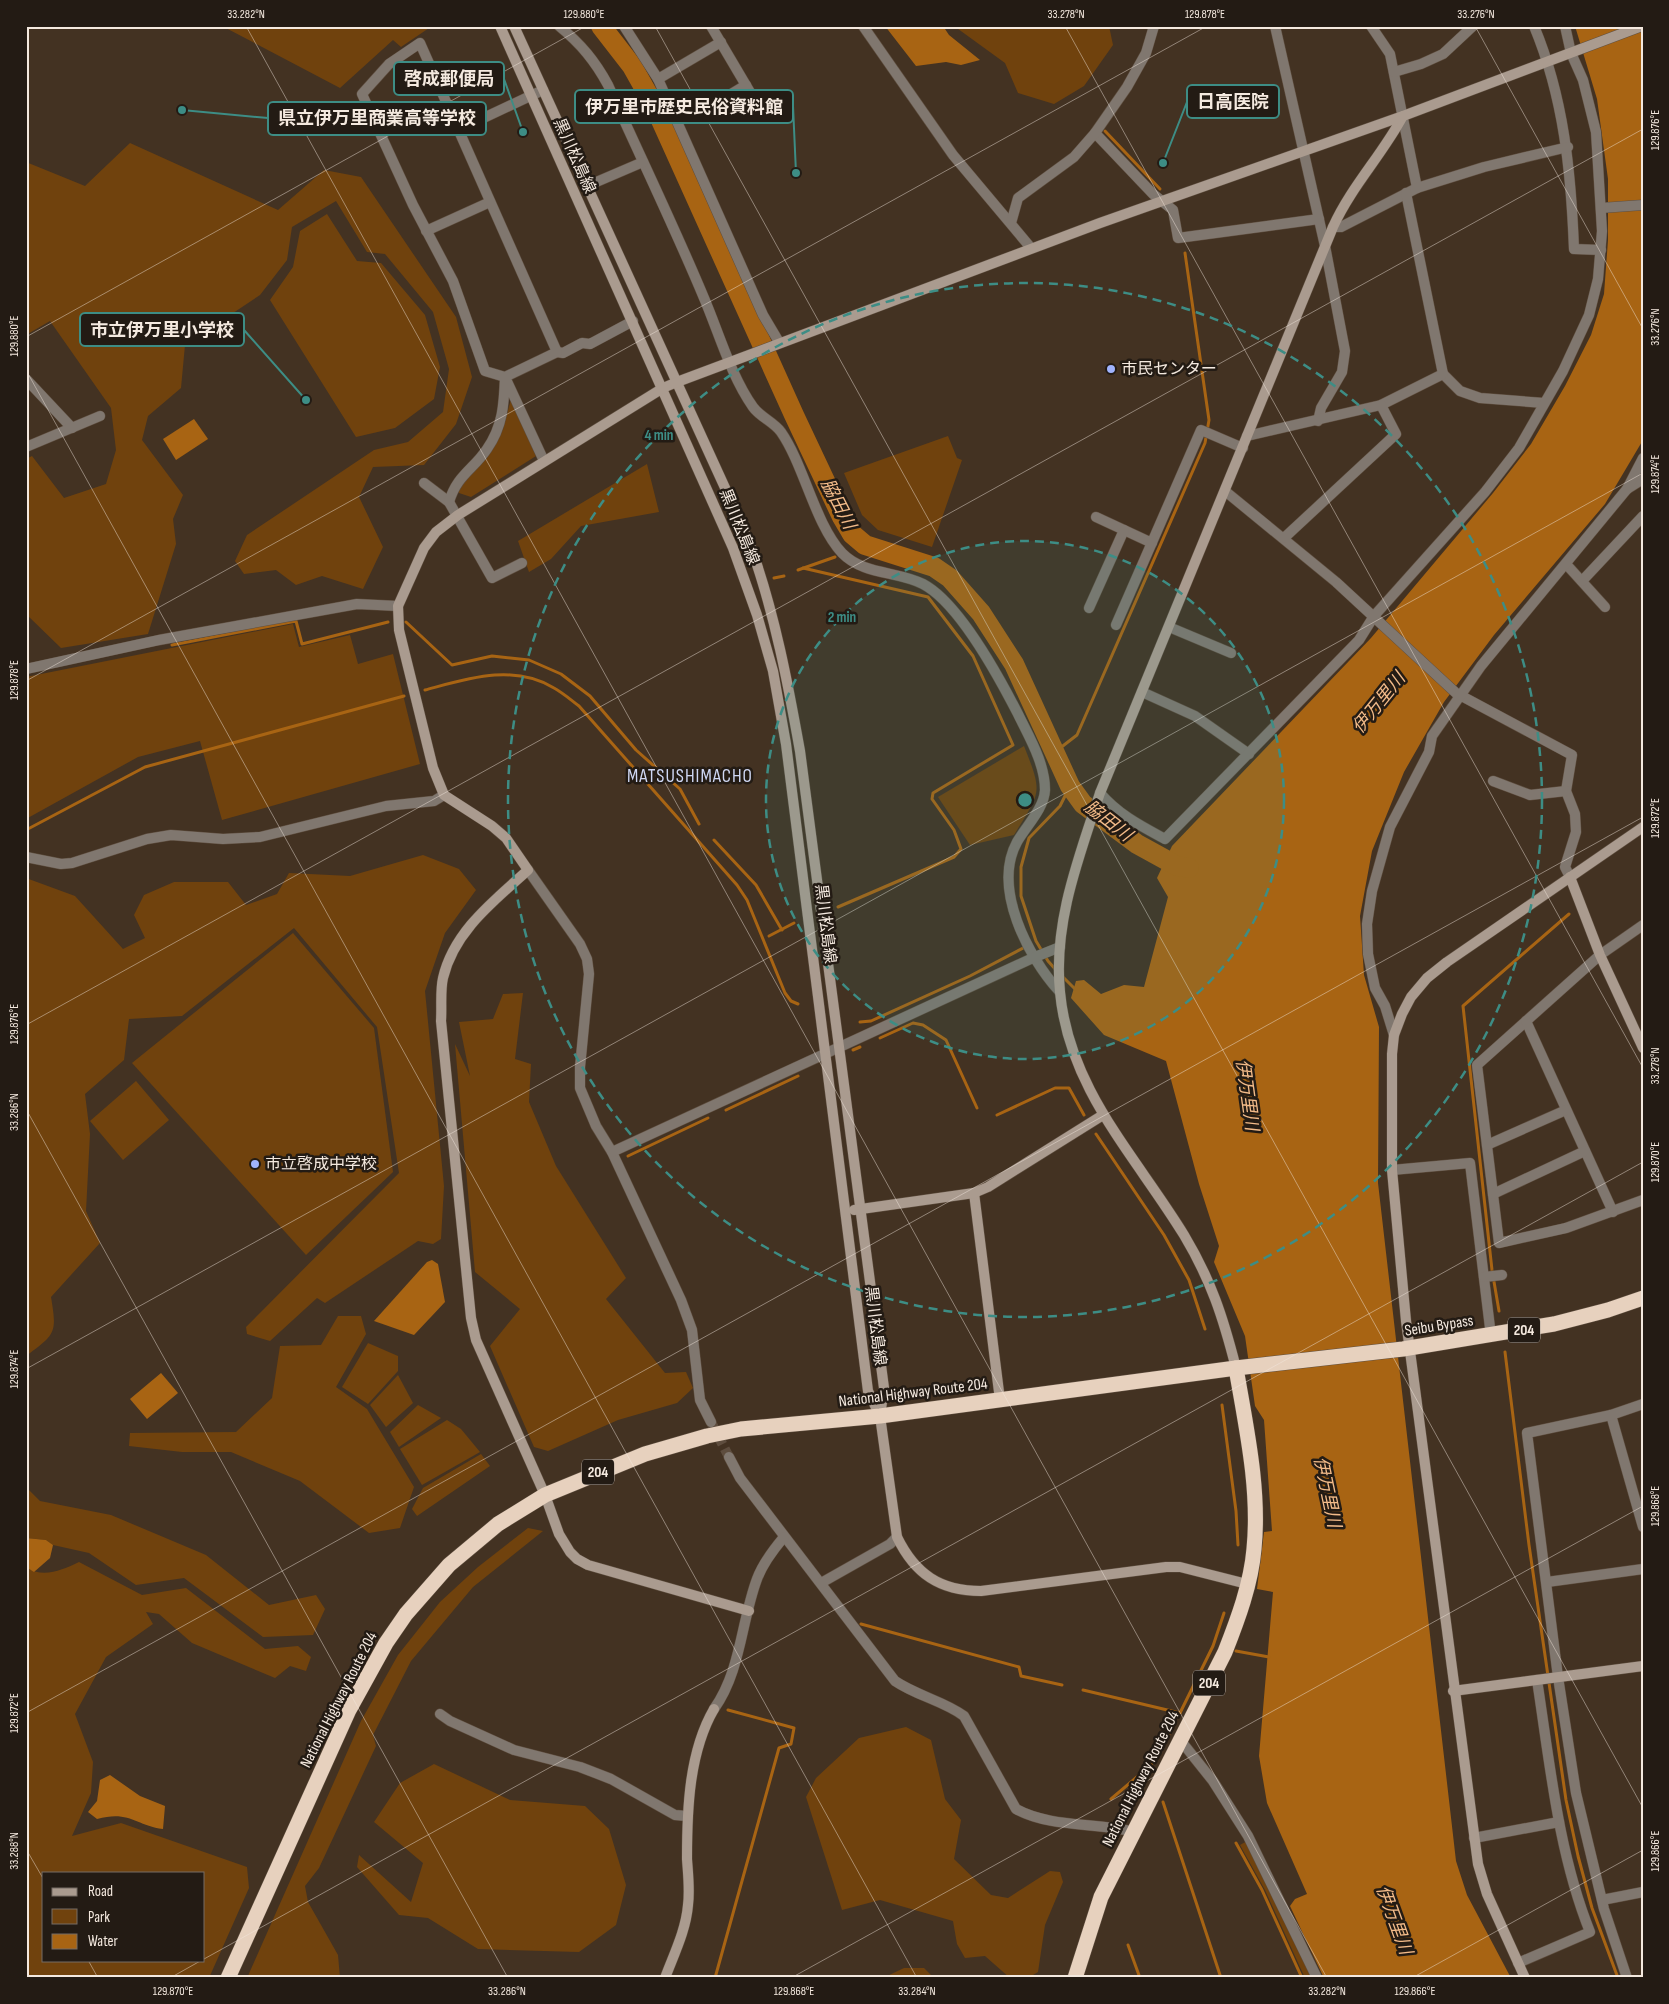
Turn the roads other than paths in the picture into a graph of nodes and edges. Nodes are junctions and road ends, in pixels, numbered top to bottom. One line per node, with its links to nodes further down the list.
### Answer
1 (500, 26): 21 (street, 黒川松島線)
2 (514, 26): 20 (street, 黒川松島線)
3 (559, 26): 29 (street)
4 (711, 26): 14 (street)
5 (863, 26): 38 (street)
6 (1154, 26): 26 (street)
7 (1275, 26): 28 (street)
8 (1371, 26): 17 (street)
9 (1473, 26): 17 (street)
10 (1534, 26): 16 (street)
11 (1565, 26): 15 (street)
12 (1642, 26): 15 (street)
13 (629, 28): 18 (street)
14 (721, 42): 18 (street); 19 (street)
15 (1571, 53): 16 (street); 36 (street)
16 (1548, 62): 24 (street); 27 (street)
17 (1394, 72): 24 (street)
18 (658, 79): 45 (street)
19 (746, 85): 22 (street); 23 (street)
20 (543, 90): 21 (street); 30 (street, 黒川松島線)
21 (531, 96): 25 (street); 44 (street, 黒川松島線)
22 (760, 109)
23 (703, 112)
24 (1403, 116): 28 (street); 31 (street); 39 (street)
25 (458, 130): 34 (street); 40 (street)
26 (1095, 133): 33 (street); 38 (street)
27 (1568, 147): 31 (street); 43 (street)
28 (1303, 152): 33 (street); 37 (street)
29 (643, 162): 30 (street); 47 (street)
30 (587, 186): 51 (street, 黒川松島線)
31 (1417, 188): 32 (street)
32 (1406, 193): 39 (street); 48 (street)
33 (1163, 200): 37 (street); 42 (street)
34 (490, 202): 40 (street); 46 (street)
35 (1643, 205): 36 (street)
36 (1601, 208): 43 (street)
37 (1319, 219): 41 (street)
38 (1011, 223): 42 (street)
39 (1333, 227): 41 (street)
40 (426, 231): 49 (street)
41 (1325, 246): 56 (street); 58 (street)
42 (1031, 248): 45 (street)
43 (1601, 250): 53 (street)
44 (633, 321): 46 (street); 52 (street, 黒川松島線)
45 (779, 342): 47 (street)
46 (557, 352): 49 (street)
47 (729, 361): 51 (street); 99 (street)
48 (1443, 374): 53 (street); 54 (street)
49 (505, 378): 62 (street); 67 (street)
50 (26, 379): 57 (street)
51 (677, 382): 52 (street); 103 (street, 黒川松島線)
52 (663, 388): 62 (street); 105 (street, 黒川松島線)
53 (1544, 403): 80 (street)
54 (1381, 406): 56 (street); 72 (street)
55 (100, 416): 57 (street)
56 (1318, 421): 58 (street)
57 (72, 428): 59 (street)
58 (1247, 436): 60 (street)
59 (26, 447)
60 (1242, 448): 66 (street); 73 (street)
61 (1643, 458): 65 (street)
62 (544, 461): 68 (street)
63 (1643, 479): 65 (street)
64 (424, 483): 67 (street)
65 (1627, 489): 75 (street)
66 (1225, 491): 72 (street); 82 (street)
67 (449, 502): 68 (street)
68 (458, 515): 74 (street); 77 (street)
69 (1643, 516): 76 (street)
70 (1096, 517): 71 (street)
71 (1124, 530): 73 (street); 79 (street)
72 (1284, 538): 80 (street)
73 (1152, 543): 81 (street)
74 (522, 563)
75 (1566, 564): 76 (street); 86 (street)
76 (1582, 581): 78 (street)
77 (398, 606): 84 (street); 91 (street)
78 (1605, 607)
79 (1089, 608)
80 (1376, 618): 86 (street); 87 (street)
81 (1116, 626)
82 (1169, 627): 83 (street); 85 (street)
83 (1231, 653)
84 (26, 669)
85 (1142, 692): 87 (street); 90 (street)
86 (1458, 694): 89 (street); 102 (street)
87 (1249, 754): 90 (street)
88 (1493, 781): 89 (street)
89 (1566, 791): 95 (street)
90 (1100, 793): 97 (street)
91 (444, 795): 93 (street); 94 (street)
92 (1643, 826): 95 (street)
93 (26, 857)
94 (528, 870): 110 (street); 130 (street)
95 (1570, 877): 98 (street); 102 (street)
96 (1643, 925): 98 (street)
97 (1060, 947): 99 (street); 100 (street)
98 (1600, 955): 101 (street); 104 (street)
99 (1035, 957): 100 (street); 103 (street)
100 (1059, 991): 107 (street)
101 (1526, 1021): 106 (street); 108 (street)
102 (1394, 1035): 111 (street)
103 (838, 1048): 105 (street); 115 (street, 黒川松島線)
104 (1643, 1048)
105 (826, 1053): 110 (street); 116 (street, 黒川松島線)
106 (1566, 1110): 108 (street); 109 (street)
107 (1102, 1115): 112 (street); 123 (street)
108 (1487, 1145): 113 (street)
109 (1585, 1151): 113 (street); 117 (street)
110 (612, 1152): 128 (street)
111 (1392, 1170): 119 (street); 122 (street)
112 (974, 1193): 115 (street); 124 (street)
113 (1493, 1194): 117 (street)
114 (1643, 1200): 117 (street)
115 (860, 1209): 116 (street); 127 (street, 黒川松島線)
116 (846, 1212): 127 (street, 黒川松島線)
117 (1613, 1212)
118 (1502, 1275): 119 (street)
119 (1484, 1277): 121 (street)
120 (1643, 1298): 121 (highway, Seibu Bypass / 204)
121 (1491, 1336): 122 (highway, Seibu Bypass / 204)
122 (1407, 1349): 123 (highway, Seibu Bypass / 204); 142 (street)
123 (1236, 1368): 124 (highway, National Highway Route 204 / 204); 137 (highway, National Highway Route 204 / 204)
124 (1000, 1400): 127 (highway, National Highway Route 204 / 204)
125 (1643, 1404): 126 (street)
126 (1611, 1415): 131 (street); 135 (street)
127 (880, 1416): 130 (highway, National Highway Route 204 / 204); 133 (street)
128 (711, 1422)
129 (729, 1457): 132 (street)
130 (544, 1495): 138 (street); 152 (highway, National Highway Route 204 / 204)
131 (1643, 1527)
132 (784, 1537): 136 (street); 138 (street)
133 (897, 1538): 136 (street); 137 (street)
134 (1643, 1569): 135 (street)
135 (1547, 1582): 140 (street)
136 (821, 1583): 147 (street)
137 (1247, 1584): 144 (highway, National Highway Route 204 / 204)
138 (749, 1611): 145 (street)
139 (1642, 1668): 140 (street)
140 (1558, 1677): 141 (street); 150 (street)
141 (1537, 1680): 142 (street); 146 (street)
142 (1454, 1691): 148 (street)
143 (440, 1714): 145 (street)
144 (1181, 1741): 147 (highway, National Highway Route 204 / 204); 155 (street)
145 (687, 1816): 153 (street)
146 (1560, 1822): 148 (street); 151 (street)
147 (1135, 1832): 154 (highway, National Highway Route 204 / 204)
148 (1474, 1838): 151 (street)
149 (1643, 1892): 150 (street)
150 (1602, 1900): 157 (street)
151 (1518, 1963): 156 (street)
152 (228, 1978)
153 (665, 1978)
154 (1075, 1978)
155 (1318, 1978)
156 (1525, 1978)
157 (1628, 1978)

